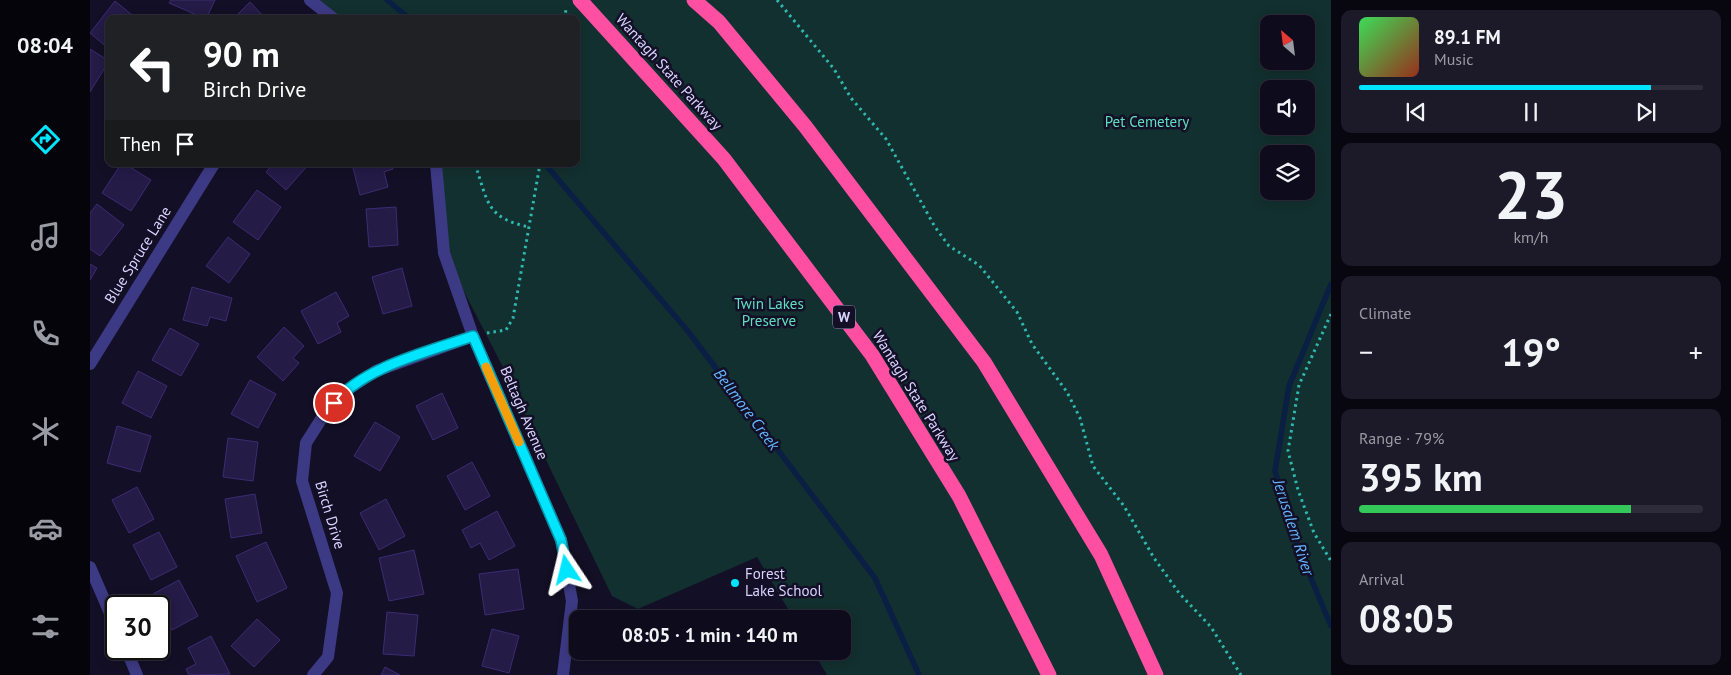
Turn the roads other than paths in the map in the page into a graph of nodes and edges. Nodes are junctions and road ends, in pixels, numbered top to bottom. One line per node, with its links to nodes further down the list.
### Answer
1 (310, 0): 4 (street)
2 (580, 0): 15 (highway, Wantagh State Parkway / W)
3 (694, 0): 16 (highway)
4 (329, 15)
5 (212, 167): 8 (street, Blue Spruce Lane)
6 (436, 167): 7 (street, Beltagh Avenue)
7 (473, 336): 13 (street, Birch Drive); 14 (street, Beltagh Avenue)
8 (90, 364)
9 (90, 567): 10 (street)
10 (105, 602)
11 (131, 660): 12 (street)
12 (137, 675)
13 (313, 675)
14 (563, 675)
15 (1049, 675)
16 (1156, 675)

